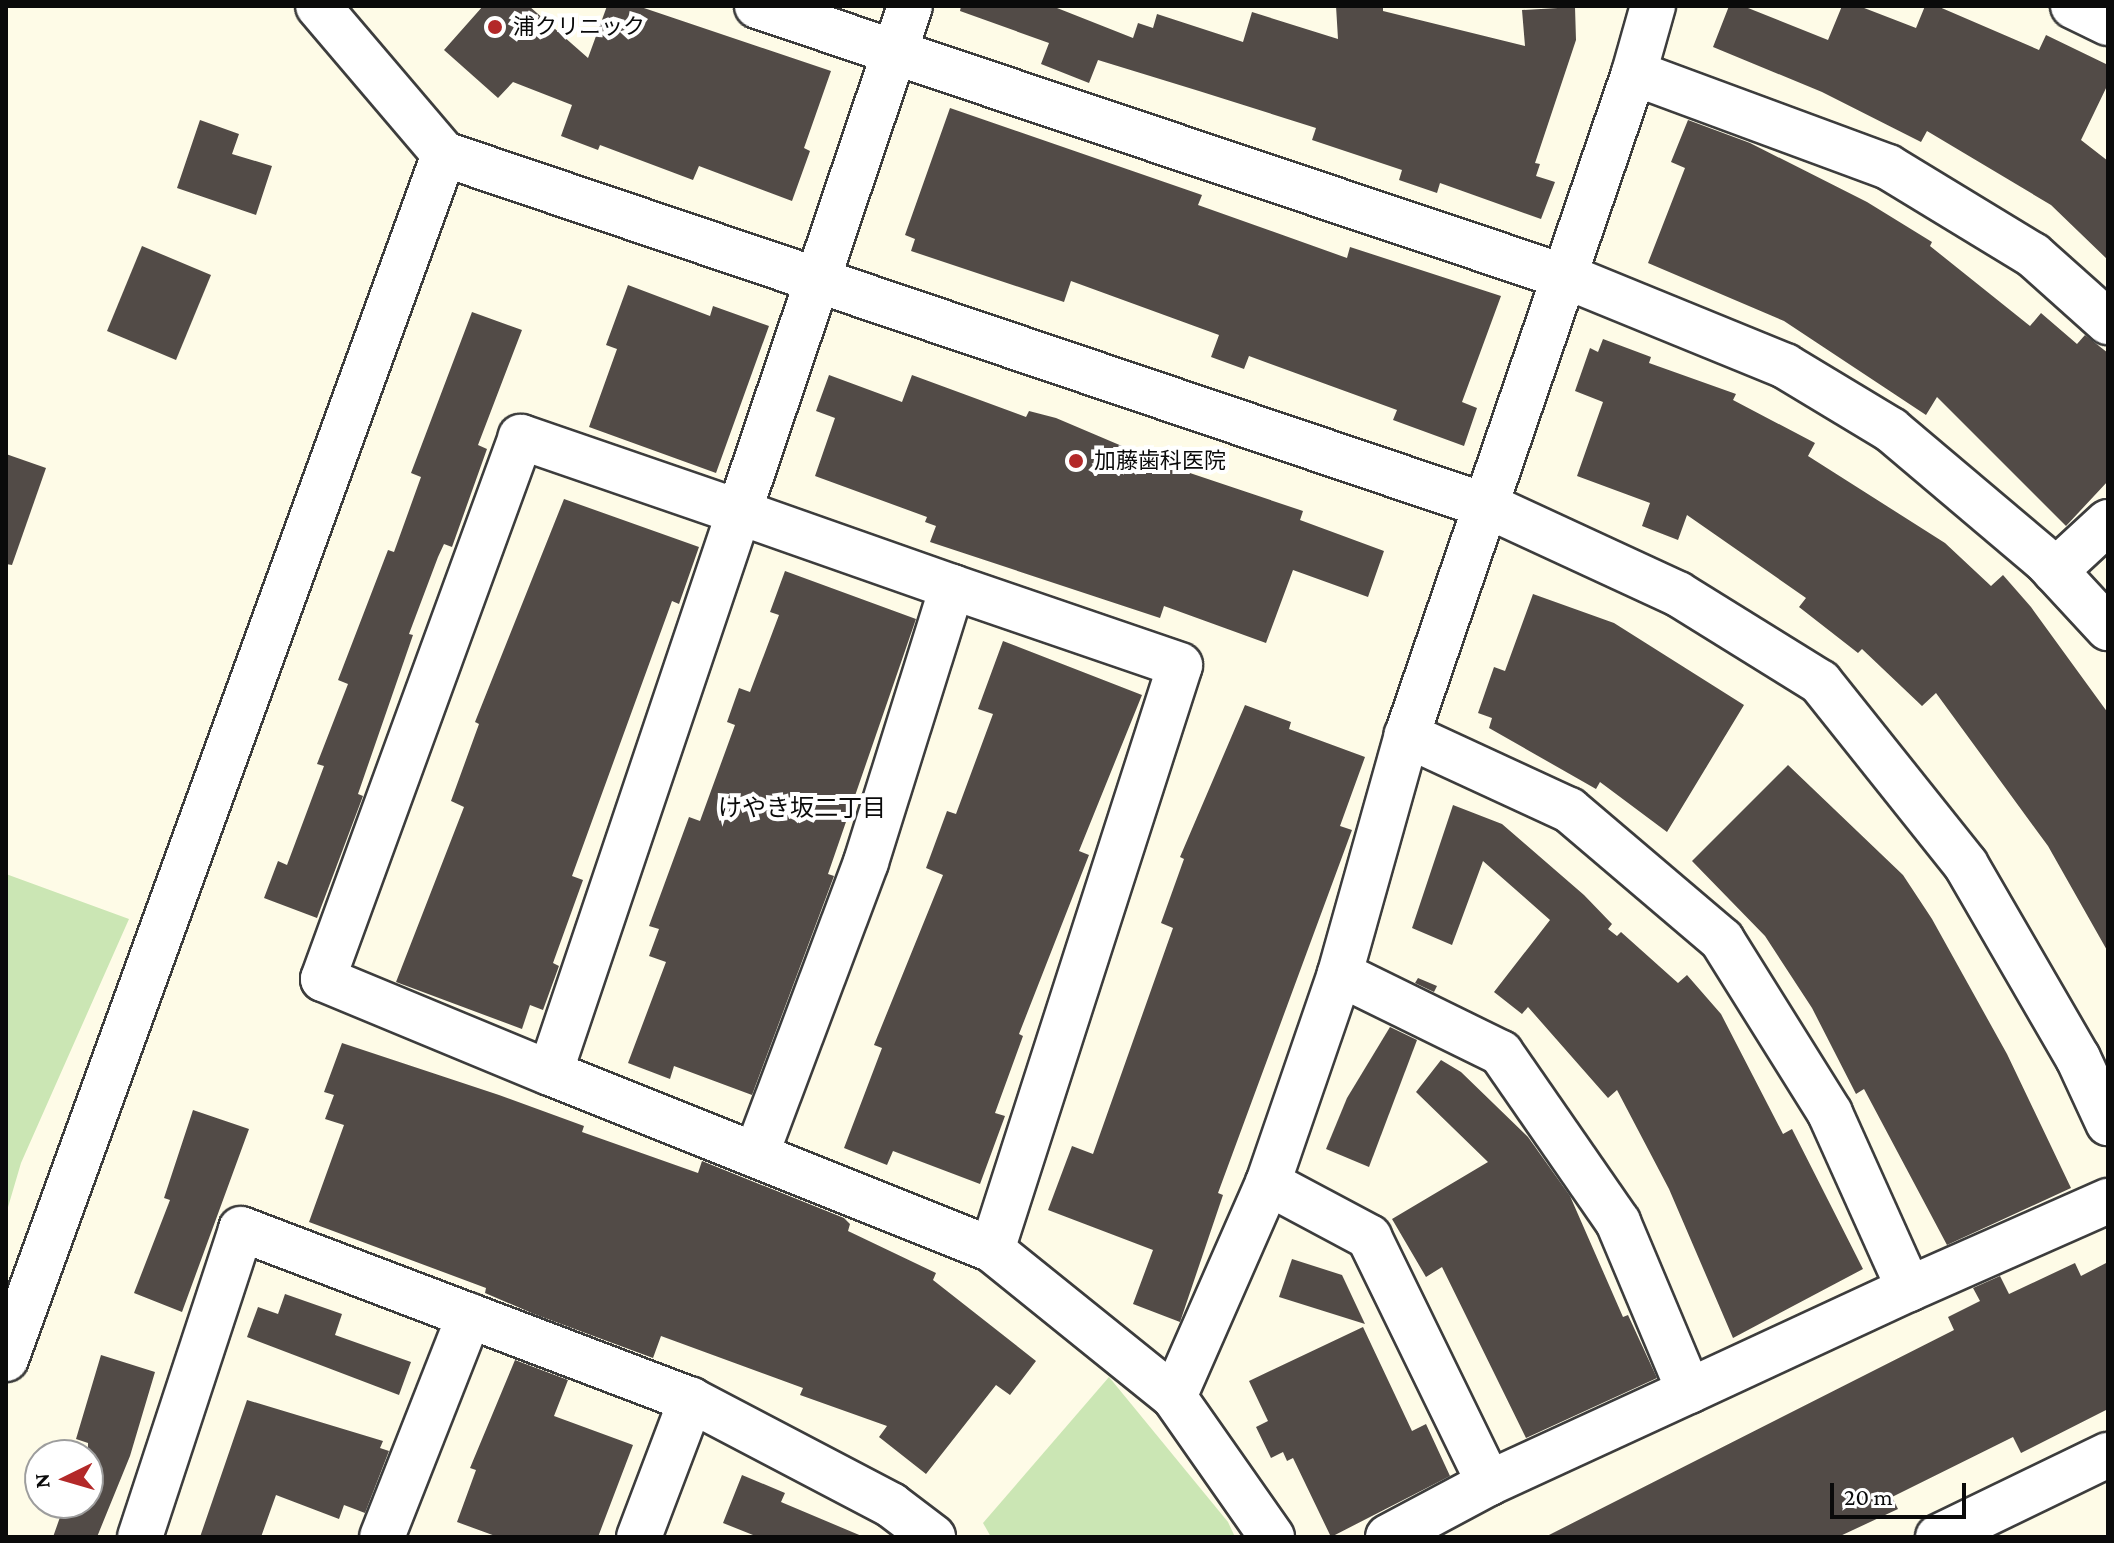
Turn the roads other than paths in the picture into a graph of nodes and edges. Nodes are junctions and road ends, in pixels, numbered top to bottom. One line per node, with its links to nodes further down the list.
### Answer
1 (318, 6): 9 (street)
2 (757, 6): 7 (street)
3 (910, 6): 7 (street)
4 (1653, 6): 8 (street)
5 (2073, 6): 6 (street)
6 (2108, 23)
7 (894, 54): 10 (street); 11 (street)
8 (1634, 73): 10 (street); 12 (street)
9 (444, 154): 11 (street); 29 (street)
10 (1564, 277): 13 (street); 16 (street)
11 (817, 280): 13 (street); 14 (street)
12 (2108, 322)
13 (1485, 506): 19 (street); 22 (street)
14 (739, 512): 17 (street); 21 (street); 21 (street)
15 (2108, 522): 16 (street)
16 (2055, 571): 18 (street)
17 (952, 587): 23 (street); 26 (street)
18 (2108, 628)
19 (1407, 735): 20 (street); 27 (street)
20 (1340, 974): 24 (street); 30 (street)
21 (550, 1073): 23 (street)
22 (2108, 1123)
23 (756, 1155): 26 (street)
24 (1268, 1183): 31 (street); 34 (street)
25 (2108, 1201): 27 (street)
26 (992, 1250): 31 (street)
27 (1909, 1289): 30 (street)
28 (469, 1316): 32 (street); 37 (street); 38 (street)
29 (6, 1359)
30 (1689, 1391): 34 (street)
31 (1174, 1397): 41 (street)
32 (691, 1400): 36 (street); 39 (street)
33 (2108, 1455): 35 (street)
34 (1489, 1483): 42 (street)
35 (2018, 1519): 43 (street)
36 (887, 1521): 40 (street)
37 (140, 1537)
38 (382, 1537)
39 (639, 1537)
40 (933, 1537)
41 (1272, 1537)
42 (1388, 1537)
43 (1938, 1537)

